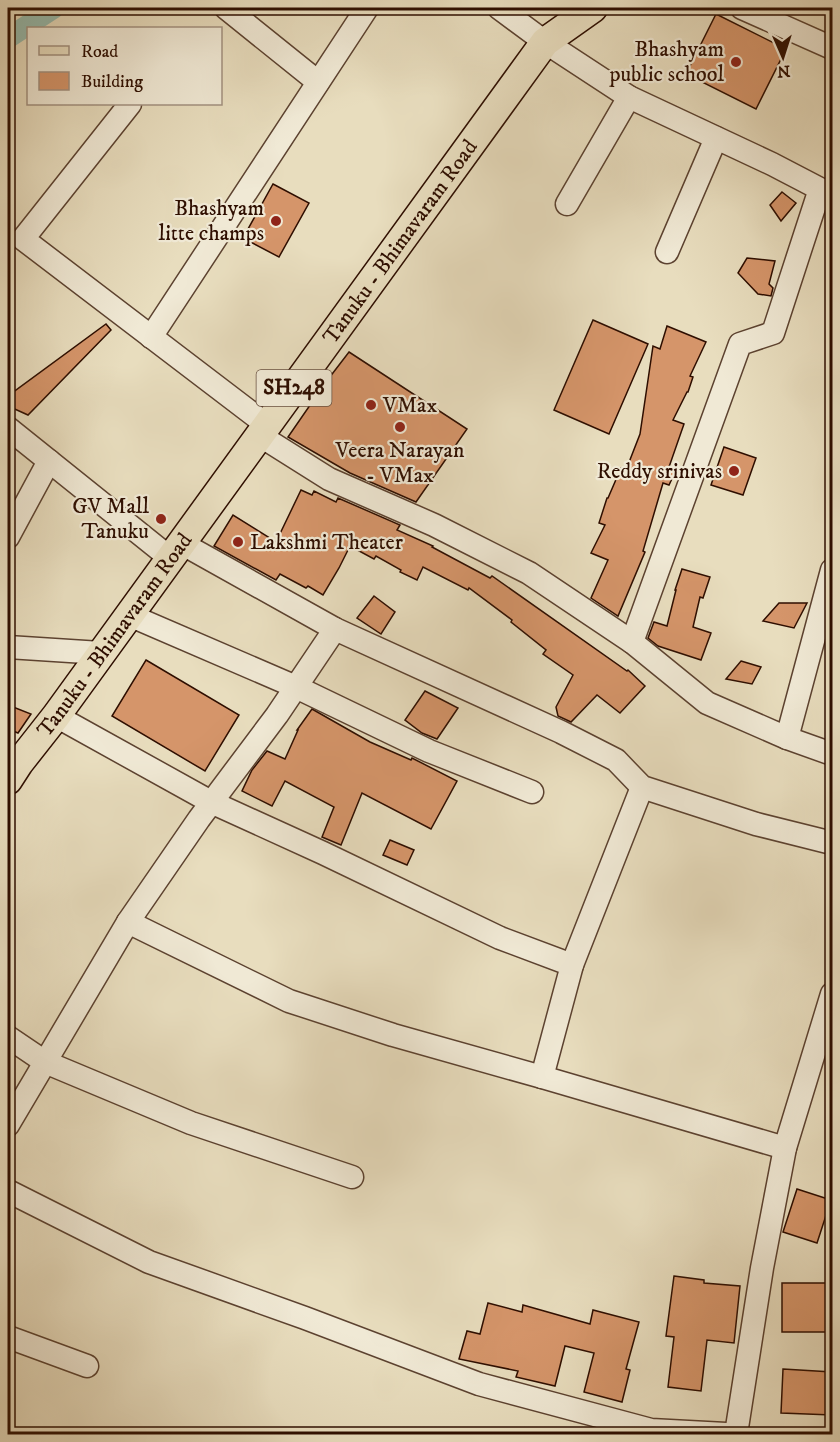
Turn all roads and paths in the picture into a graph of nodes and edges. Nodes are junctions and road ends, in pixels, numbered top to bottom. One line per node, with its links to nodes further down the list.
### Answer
1 (226, 8): 8 (street)
2 (367, 8): 8 (street)
3 (499, 8): 6 (street)
4 (593, 8): 6 (main road, Tanuku - Bhimavaram Road / SH248)
5 (742, 8): 7 (street)
6 (545, 42): 9 (street); 17 (main road, Tanuku - Bhimavaram Road / SH248)
7 (832, 48)
8 (318, 82): 15 (street)
9 (629, 97): 11 (street); 13 (street)
10 (129, 105): 15 (street)
11 (716, 138): 12 (street); 14 (street)
12 (826, 192): 24 (street)
13 (567, 204)
14 (667, 252)
15 (151, 337): 17 (street)
16 (8, 428): 18 (street)
17 (263, 430): 20 (main road, Tanuku - Bhimavaram Road / SH248); 24 (street)
18 (49, 461): 19 (street); 20 (street)
19 (8, 537)
20 (175, 550): 22 (main road, Tanuku - Bhimavaram Road / SH248); 23 (street)
21 (832, 570): 29 (street)
22 (129, 615): 26 (main road, Tanuku - Bhimavaram Road / SH248); 27 (street)
23 (334, 629): 27 (street); 32 (street)
24 (632, 642): 29 (street)
25 (8, 647): 26 (street)
26 (101, 652): 28 (main road, Tanuku - Bhimavaram Road / SH248)
27 (296, 687): 33 (street); 34 (street)
28 (56, 716): 31 (main road, Tanuku - Bhimavaram Road / SH248); 34 (street)
29 (787, 738): 30 (street)
30 (832, 754)
31 (11, 768)
32 (642, 787): 35 (street); 37 (street)
33 (532, 792)
34 (211, 802): 36 (street); 37 (street)
35 (832, 843)
36 (128, 922): 40 (street); 41 (street)
37 (572, 965): 41 (street)
38 (832, 994): 43 (street)
39 (8, 1037): 40 (street)
40 (45, 1062): 42 (street); 44 (street)
41 (542, 1077): 43 (street)
42 (8, 1125)
43 (785, 1148): 49 (street)
44 (352, 1177)
45 (8, 1191): 48 (street)
46 (8, 1337): 47 (street)
47 (87, 1366)
48 (726, 1434)
49 (736, 1434)

